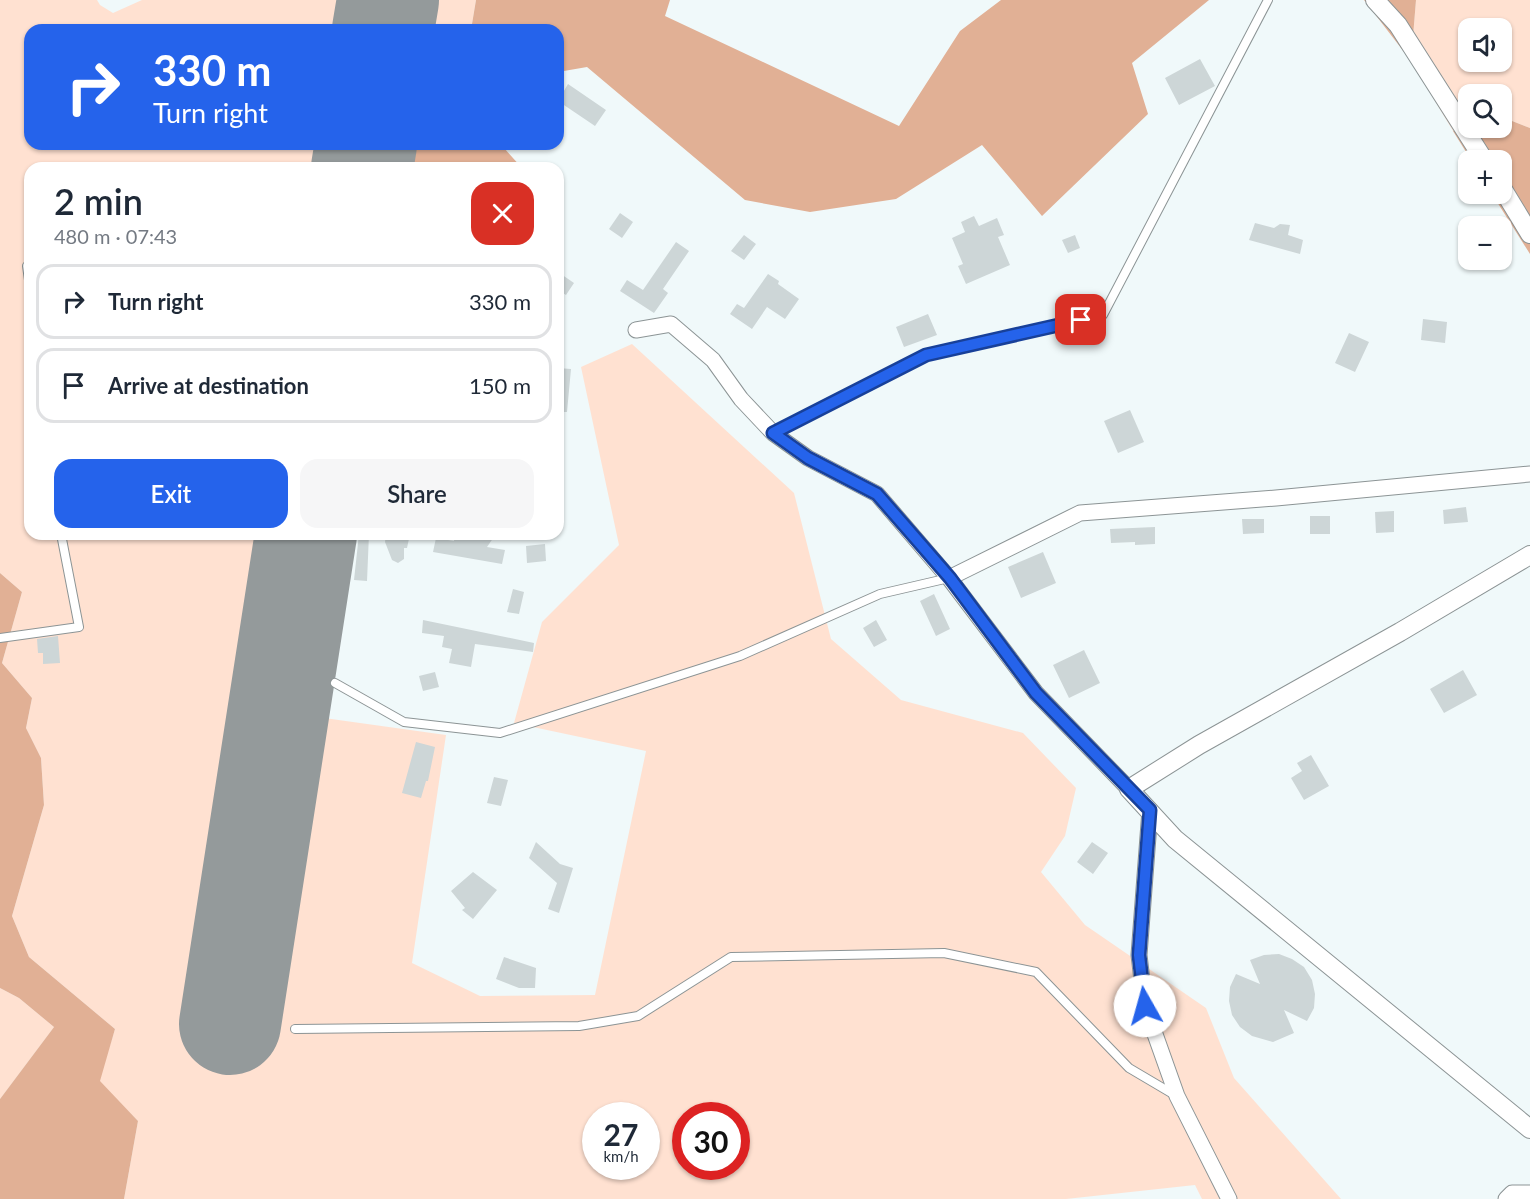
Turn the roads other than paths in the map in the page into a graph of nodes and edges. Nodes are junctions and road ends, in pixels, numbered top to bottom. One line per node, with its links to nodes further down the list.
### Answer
1 (1268, 0): 7 (lane)
2 (1375, 0): 3 (street)
3 (1478, 150)
4 (1512, 204): 5 (street)
5 (1530, 234)
6 (636, 330): 7 (street)
7 (773, 433): 11 (street)
8 (1530, 474): 11 (street)
9 (62, 540): 12 (lane)
10 (1530, 555): 14 (street)
11 (950, 578): 13 (lane); 14 (street)
12 (0, 638)
13 (335, 683)
14 (1129, 789): 15 (street)
15 (1150, 810): 17 (street); 18 (street)
16 (295, 1029): 17 (lane)
17 (1177, 1096): 20 (street)
18 (1530, 1129)
19 (1530, 1193): 21 (street)
20 (1229, 1199)
21 (1506, 1199)

